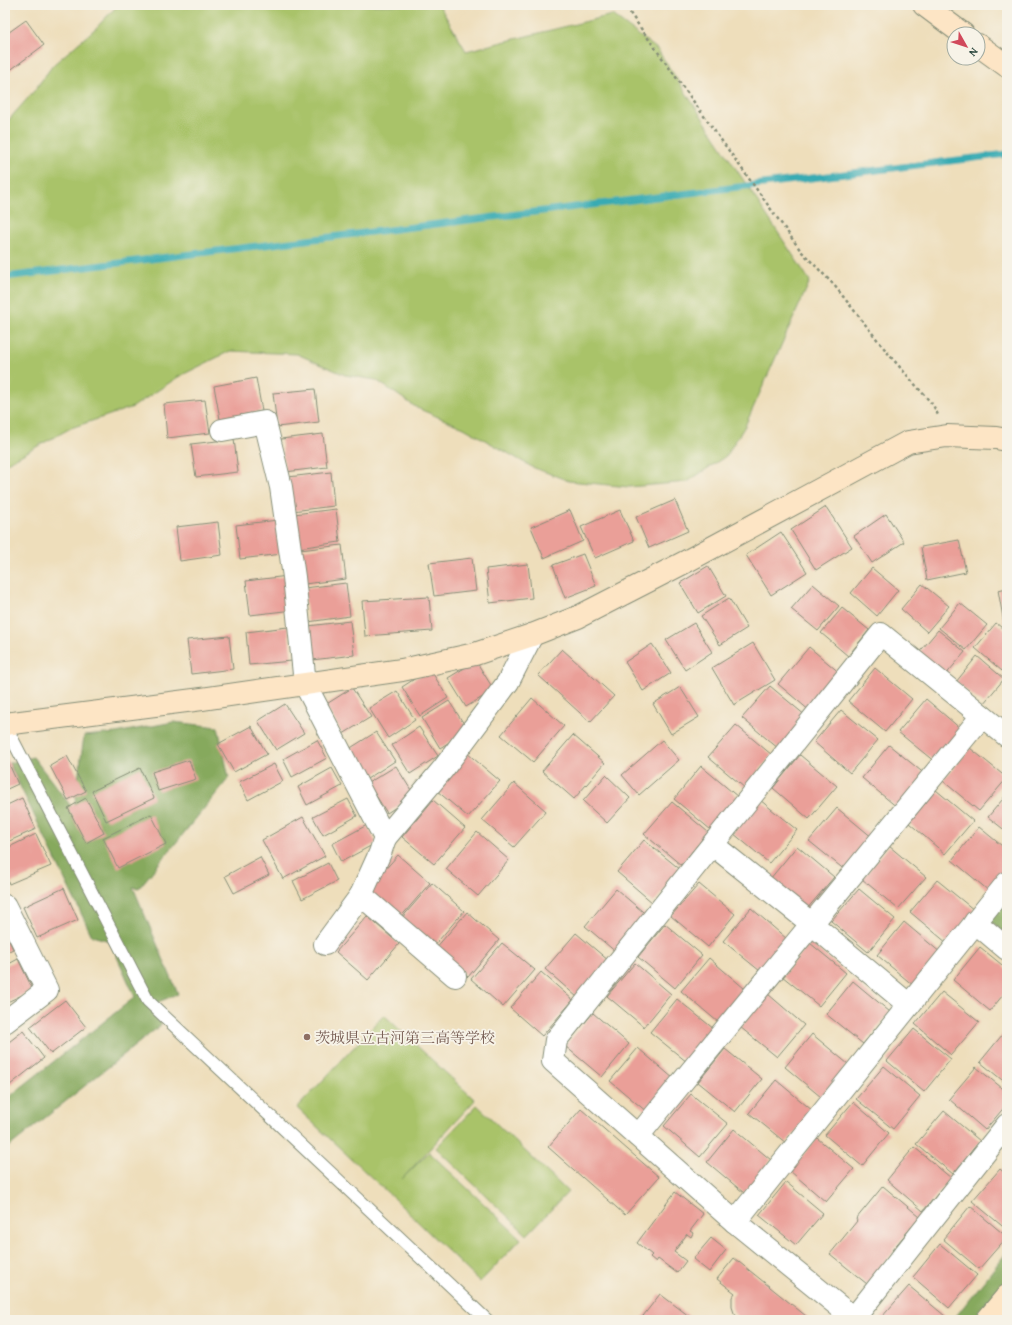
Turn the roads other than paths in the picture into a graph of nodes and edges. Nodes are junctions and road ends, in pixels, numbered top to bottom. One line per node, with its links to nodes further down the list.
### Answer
1 (924, 5): 2 (street)
2 (953, 26)
3 (986, 51): 4 (street)
4 (1007, 66)
5 (222, 430): 8 (street)
6 (1007, 440): 7 (street)
7 (532, 635): 8 (street); 12 (street)
8 (305, 684): 10 (street); 12 (street)
9 (982, 716): 11 (street); 13 (street); 18 (street)
10 (5, 725): 29 (lane)
11 (1007, 736)
12 (385, 838): 15 (street)
13 (712, 845): 18 (street); 25 (street)
14 (1007, 883): 17 (street)
15 (361, 895): 19 (street); 21 (street)
16 (5, 906): 23 (street)
17 (975, 922): 20 (street); 22 (street)
18 (812, 924): 22 (street); 25 (street)
19 (325, 944)
20 (1007, 948)
21 (454, 976)
22 (909, 1006): 26 (street)
23 (5, 1022)
24 (1007, 1125): 28 (street)
25 (638, 1136): 26 (street)
26 (735, 1222): 28 (street)
27 (1007, 1296): 30 (street)
28 (855, 1319)
29 (487, 1320)
30 (987, 1320)

